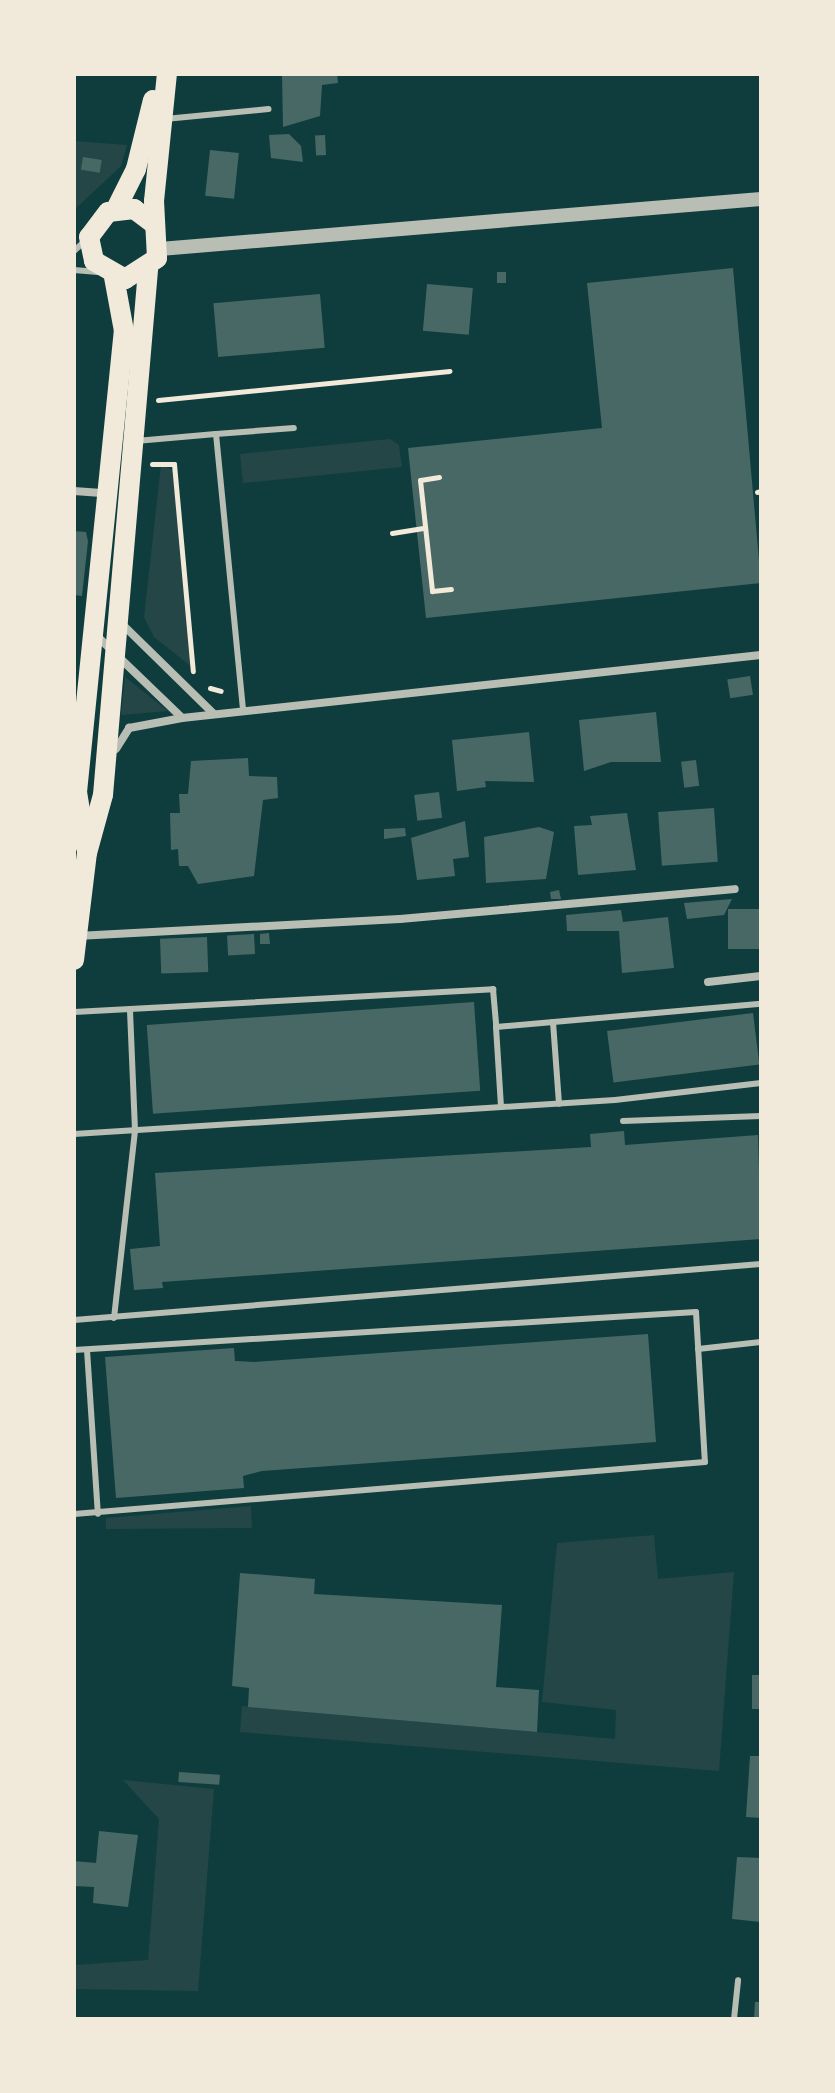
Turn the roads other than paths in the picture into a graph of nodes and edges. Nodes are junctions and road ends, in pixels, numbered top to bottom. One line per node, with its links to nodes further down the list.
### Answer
1 (157, 74): 6 (main road)
2 (167, 74): 4 (main road)
3 (269, 109): 4 (lane)
4 (163, 119): 7 (main road)
5 (761, 199): 9 (street)
6 (116, 209): 7 (main road); 8 (main road)
7 (154, 224): 9 (main road)
8 (82, 244): 12 (main road)
9 (160, 249): 11 (main road)
10 (74, 270): 12 (lane)
11 (148, 270): 12 (main road); 15 (main road)
12 (109, 275): 17 (main road)
13 (294, 428): 14 (lane)
14 (216, 434): 15 (lane); 21 (lane)
15 (136, 441): 18 (main road)
16 (74, 491): 17 (street)
17 (105, 493): 20 (street); 25 (main road)
18 (119, 611): 20 (main road); 22 (street)
19 (761, 655): 21 (street)
20 (115, 659): 23 (street); 24 (main road)
21 (243, 711): 22 (street)
22 (214, 714): 23 (street)
23 (182, 718): 24 (street)
24 (98, 823): 25 (main road)
25 (87, 853): 27 (main road)
26 (735, 889): 27 (street)
27 (77, 936): 28 (main road)
28 (74, 960)
29 (761, 976): 30 (street)
30 (708, 982)
31 (761, 1004): 34 (lane)
32 (130, 1009): 33 (lane); 35 (lane); 41 (lane)
33 (74, 1012)
34 (553, 1022): 35 (lane); 37 (lane)
35 (496, 1027): 38 (lane)
36 (761, 1083): 37 (lane)
37 (559, 1104): 38 (lane)
38 (501, 1107): 41 (lane)
39 (761, 1116): 40 (lane)
40 (623, 1121)
41 (135, 1130): 42 (lane); 44 (lane)
42 (74, 1134)
43 (761, 1264): 44 (lane)
44 (114, 1318): 45 (lane)
45 (74, 1320)
46 (761, 1342): 47 (lane)
47 (698, 1349): 49 (lane); 51 (lane)
48 (74, 1350): 49 (lane)
49 (87, 1350): 51 (lane)
50 (74, 1514): 51 (lane)
51 (98, 1514)
52 (738, 1980): 53 (lane)
53 (734, 2019)

